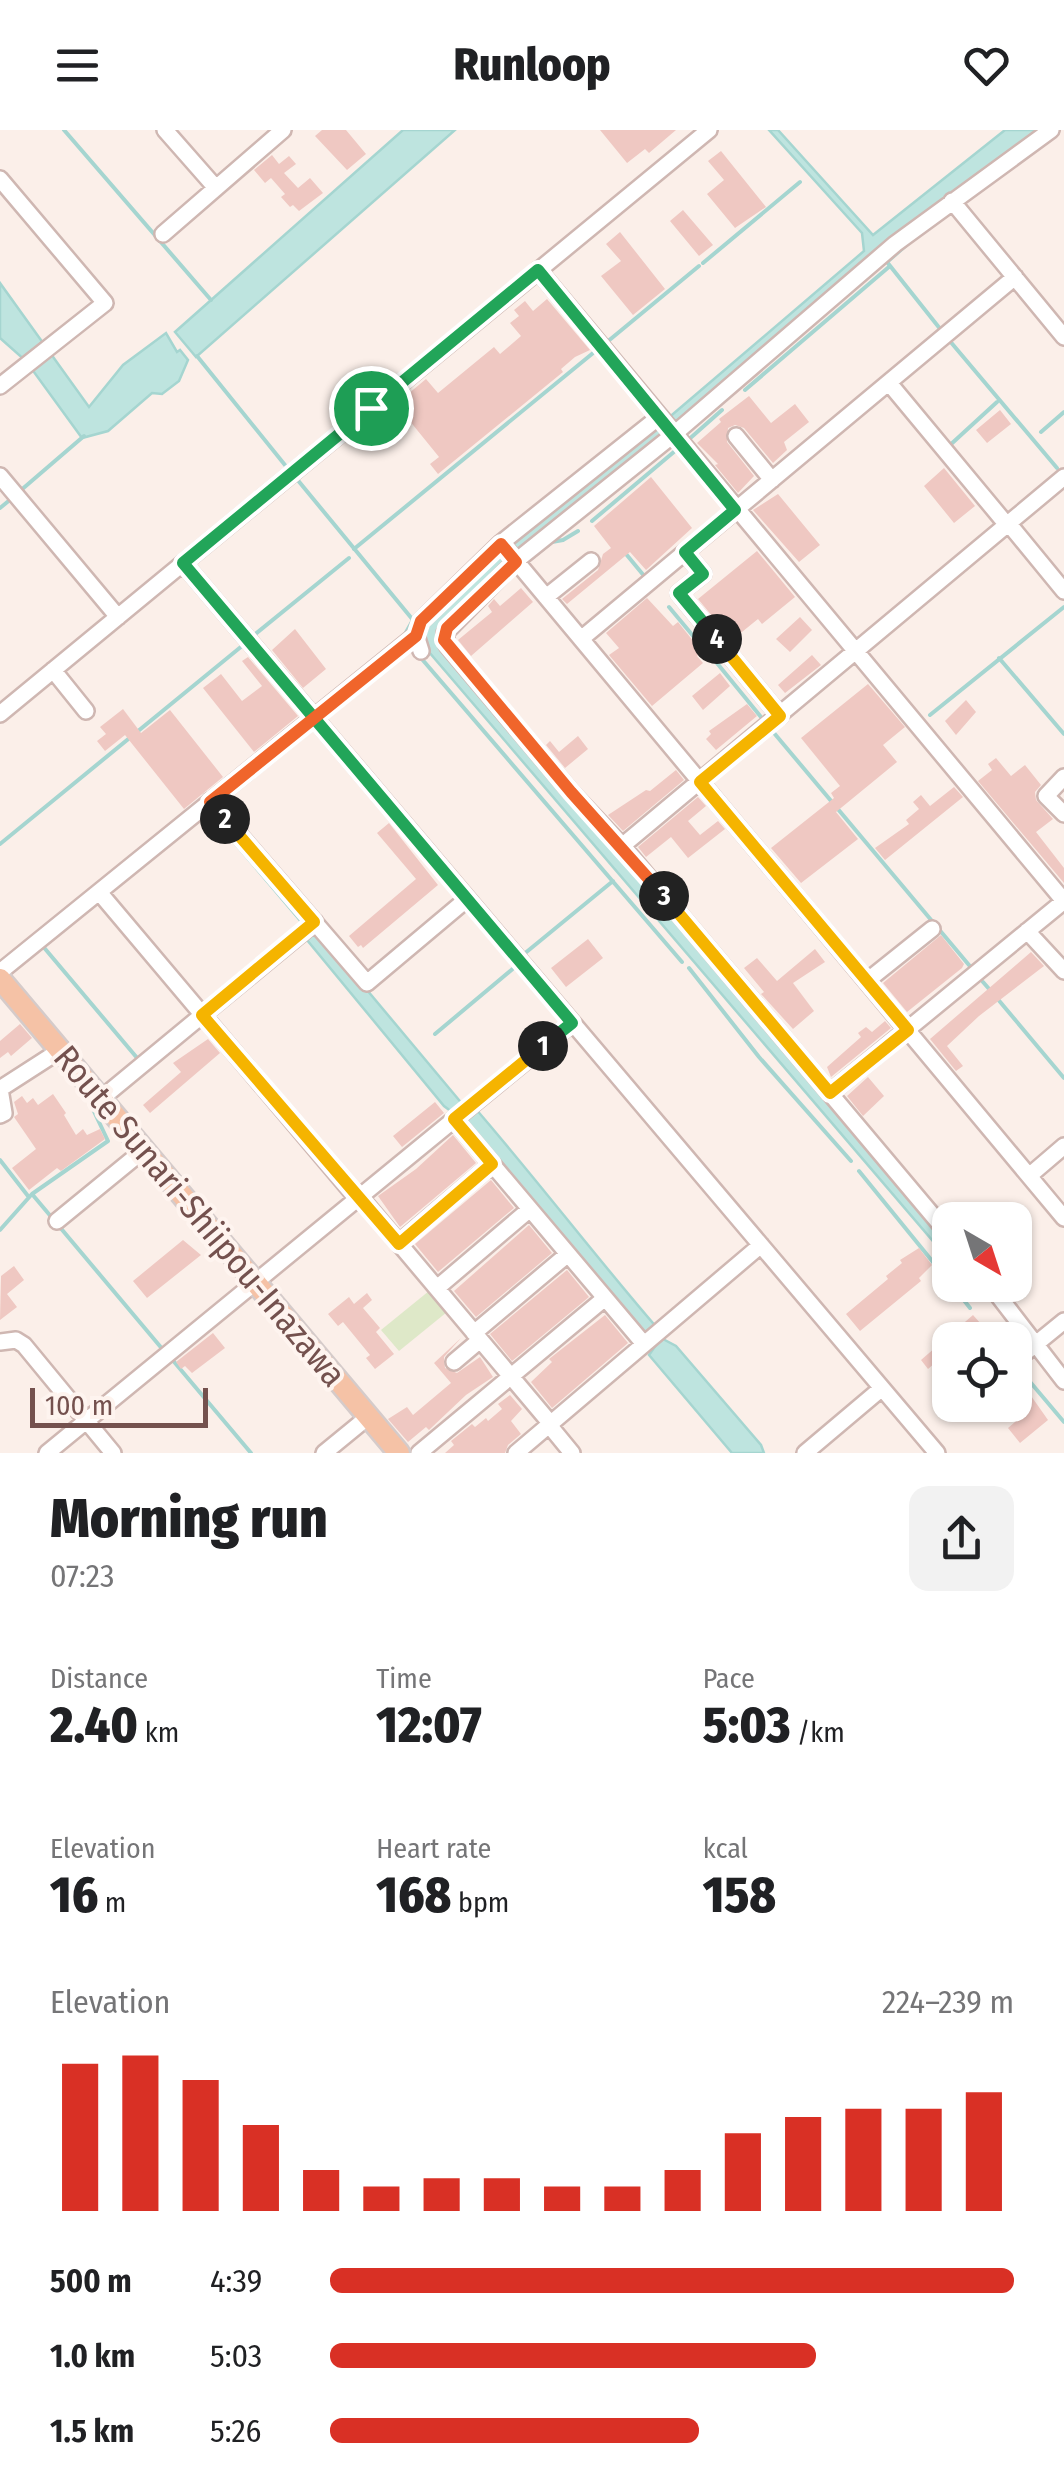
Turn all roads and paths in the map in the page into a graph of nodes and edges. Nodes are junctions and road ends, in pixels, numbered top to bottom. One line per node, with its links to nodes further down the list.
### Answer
1 (165, 130): 6 (street)
2 (283, 130): 6 (street)
3 (709, 130): 9 (street)
4 (1051, 130): 7 (street)
5 (0, 179): 13 (street)
6 (216, 188): 8 (street)
7 (952, 201): 10 (street); 14 (street)
8 (163, 234)
9 (538, 270): 14 (street); 24 (street)
10 (1015, 278): 11 (street); 12 (street)
11 (1064, 337)
12 (888, 382): 18 (street); 20 (street)
13 (0, 386)
14 (666, 426): 19 (street); 22 (street); 22 (street)
15 (736, 436): 18 (street)
16 (0, 476): 27 (street)
17 (1064, 477): 20 (street)
18 (772, 480): 19 (street)
19 (735, 510): 21 (street); 29 (street)
20 (1008, 524): 25 (street); 29 (street)
21 (685, 552): 28 (street); 33 (street)
22 (509, 553): 26 (street); 34 (street); 39 (street)
23 (591, 561): 26 (street)
24 (183, 563): 27 (street); 34 (street)
25 (1064, 591)
26 (546, 597): 28 (street)
27 (118, 617): 30 (street)
28 (580, 638): 36 (street)
29 (855, 653): 33 (street); 42 (street)
30 (53, 670): 31 (street); 32 (street)
31 (86, 711)
32 (0, 714)
33 (780, 716): 36 (street)
34 (314, 718): 37 (street); 41 (street)
35 (1064, 777): 38 (street)
36 (700, 782): 39 (street); 48 (street)
37 (210, 802): 40 (street); 43 (street)
38 (1064, 814)
39 (622, 846): 53 (street)
40 (99, 892): 47 (street); 49 (street)
41 (467, 899): 43 (street); 50 (street)
42 (1064, 901): 45 (street)
43 (314, 922): 49 (street)
44 (932, 929): 48 (street)
45 (1027, 931): 46 (street); 51 (street)
46 (1064, 971)
47 (1, 981): 52 (main road, Route Sunari-Shiipou-Inazawa)
48 (867, 981): 51 (street)
49 (202, 1015): 54 (street); 61 (street)
50 (572, 1023): 56 (street); 67 (street)
51 (908, 1030): 53 (street); 60 (street)
52 (62, 1049): 54 (main road, Route Sunari-Shiipou-Inazawa); 55 (street)
53 (830, 1093): 63 (street)
54 (102, 1098): 58 (main road, Route Sunari-Shiipou-Inazawa)
55 (0, 1115)
56 (454, 1119): 59 (street); 61 (street)
57 (1064, 1146): 60 (street)
58 (145, 1150): 65 (street); 69 (main road, Route Sunari-Shiipou-Inazawa)
59 (492, 1164): 62 (street); 66 (street)
60 (1029, 1176): 64 (street)
61 (358, 1197): 66 (street); 69 (street)
62 (530, 1209): 68 (street); 70 (street)
63 (932, 1215)
64 (1064, 1218)
65 (57, 1221)
66 (399, 1244): 70 (street)
67 (761, 1245): 75 (street); 81 (street)
68 (568, 1254): 71 (street); 73 (street)
69 (255, 1282): 82 (main road, Route Sunari-Shiipou-Inazawa); 83 (street)
70 (437, 1288): 73 (street)
71 (605, 1298): 75 (street); 79 (street)
72 (1064, 1321): 76 (street)
73 (477, 1337): 78 (street); 79 (street)
74 (0, 1342): 83 (street)
75 (644, 1344): 84 (street)
76 (1032, 1348)
77 (1032, 1353): 80 (street)
78 (454, 1362)
79 (512, 1377): 84 (street); 89 (street)
80 (1064, 1381)
81 (882, 1388): 92 (street); 93 (street)
82 (368, 1417): 87 (street); 88 (main road, Route Sunari-Shiipou-Inazawa)
83 (86, 1421): 85 (street); 86 (street)
84 (550, 1424): 90 (street); 91 (street)
85 (47, 1453)
86 (114, 1453)
87 (324, 1453)
88 (399, 1453)
89 (419, 1453)
90 (516, 1453)
91 (572, 1453)
92 (804, 1453)
93 (936, 1453)

